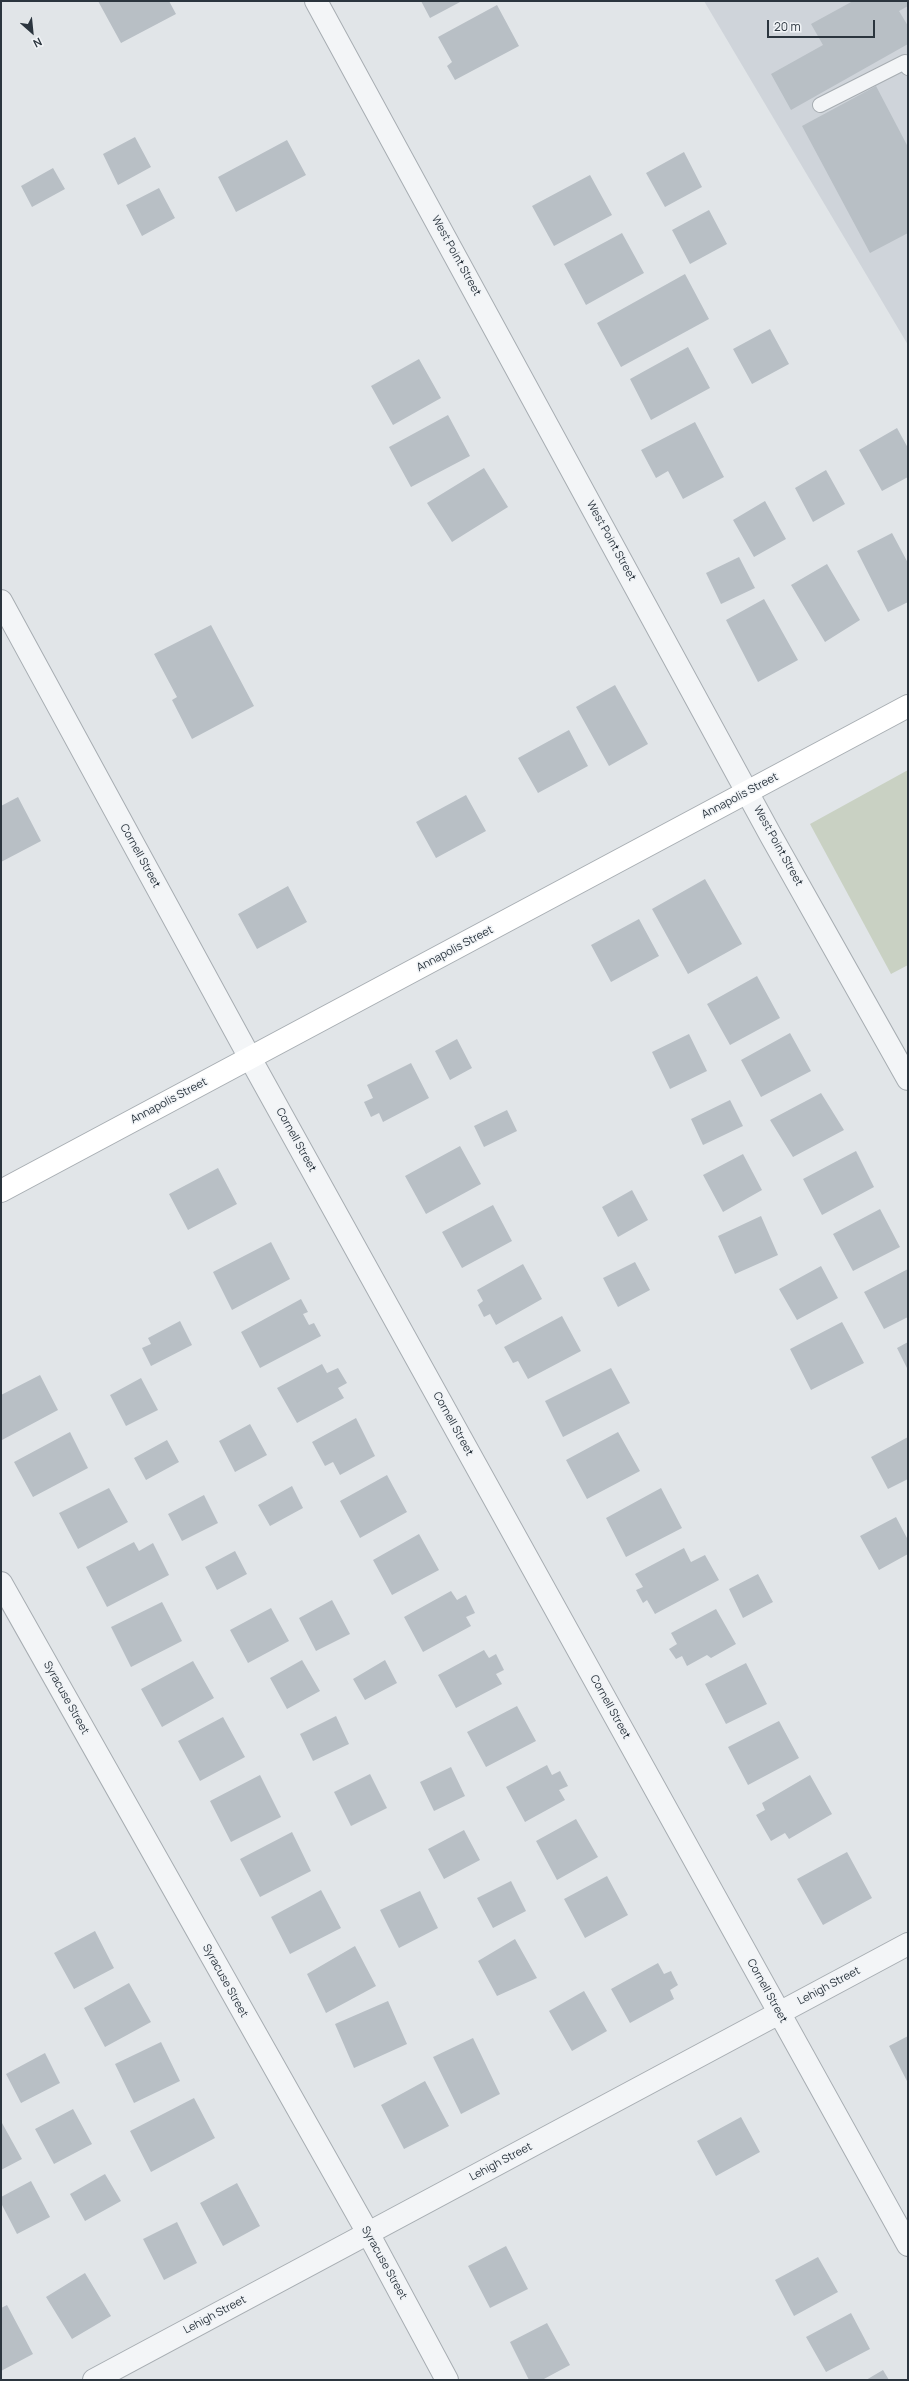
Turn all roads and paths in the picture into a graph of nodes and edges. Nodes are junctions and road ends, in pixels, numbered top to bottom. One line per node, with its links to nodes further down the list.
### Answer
1 (316, 1): 6 (street, West Point Street)
2 (908, 68): 3 (lane)
3 (820, 105)
4 (1, 601): 7 (street, Cornell Street)
5 (908, 706): 6 (street, Annapolis Street)
6 (748, 792): 7 (street, Annapolis Street); 8 (street, West Point Street)
7 (250, 1058): 9 (street, Annapolis Street); 12 (street, Cornell Street)
8 (908, 1079)
9 (1, 1191)
10 (1, 1583): 13 (street, Syracuse Street)
11 (908, 1944): 12 (street, Lehigh Street)
12 (780, 2012): 13 (street, Lehigh Street); 14 (street, Cornell Street)
13 (368, 2233): 15 (street, Lehigh Street); 16 (street, Syracuse Street)
14 (908, 2245)
15 (94, 2380)
16 (447, 2380)

